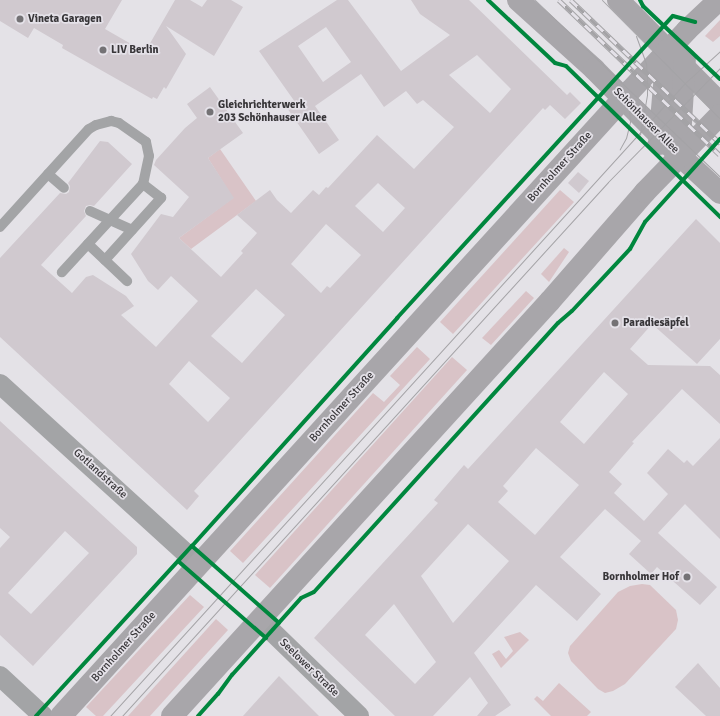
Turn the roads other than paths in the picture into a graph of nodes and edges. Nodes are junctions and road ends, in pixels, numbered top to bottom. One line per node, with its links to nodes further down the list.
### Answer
1 (518, 0): 7 (main road, Schönhauser Allee)
2 (618, 0): 5 (main road)
3 (719, 0): 4 (main road, Bornholmer Straße)
4 (687, 30): 5 (main road, Bornholmer Straße); 6 (main road)
5 (667, 50): 6 (main road); 7 (main road, Bornholmer Straße); 10 (main road)
6 (684, 67): 8 (main road); 11 (main road)
7 (623, 98): 10 (main road, Schönhauser Allee); 26 (main road, Bornholmer Straße)
8 (720, 103)
9 (720, 115): 11 (main road)
10 (660, 135): 11 (main road, Schönhauser Allee); 13 (main road)
11 (679, 155): 13 (main road); 16 (main road, Schönhauser Allee)
12 (48, 174): 14 (lane); 15 (lane); 18 (lane)
13 (656, 180): 27 (main road)
14 (143, 184): 17 (lane); 19 (lane)
15 (64, 188)
16 (720, 193)
17 (110, 219): 19 (lane); 20 (lane); 20 (lane)
18 (0, 227)
19 (132, 230): 22 (lane)
20 (96, 235): 21 (lane)
21 (88, 244): 22 (lane); 23 (lane)
22 (105, 260): 24 (lane)
23 (62, 272)
24 (128, 281)
25 (0, 384): 26 (street, Gotlandstraße)
26 (199, 564): 30 (main road, Bornholmer Straße)
27 (260, 620): 31 (main road); 32 (street, Seelower Straße)
28 (0, 676): 29 (street)
29 (43, 716)
30 (61, 716)
31 (172, 716)
32 (359, 716)

